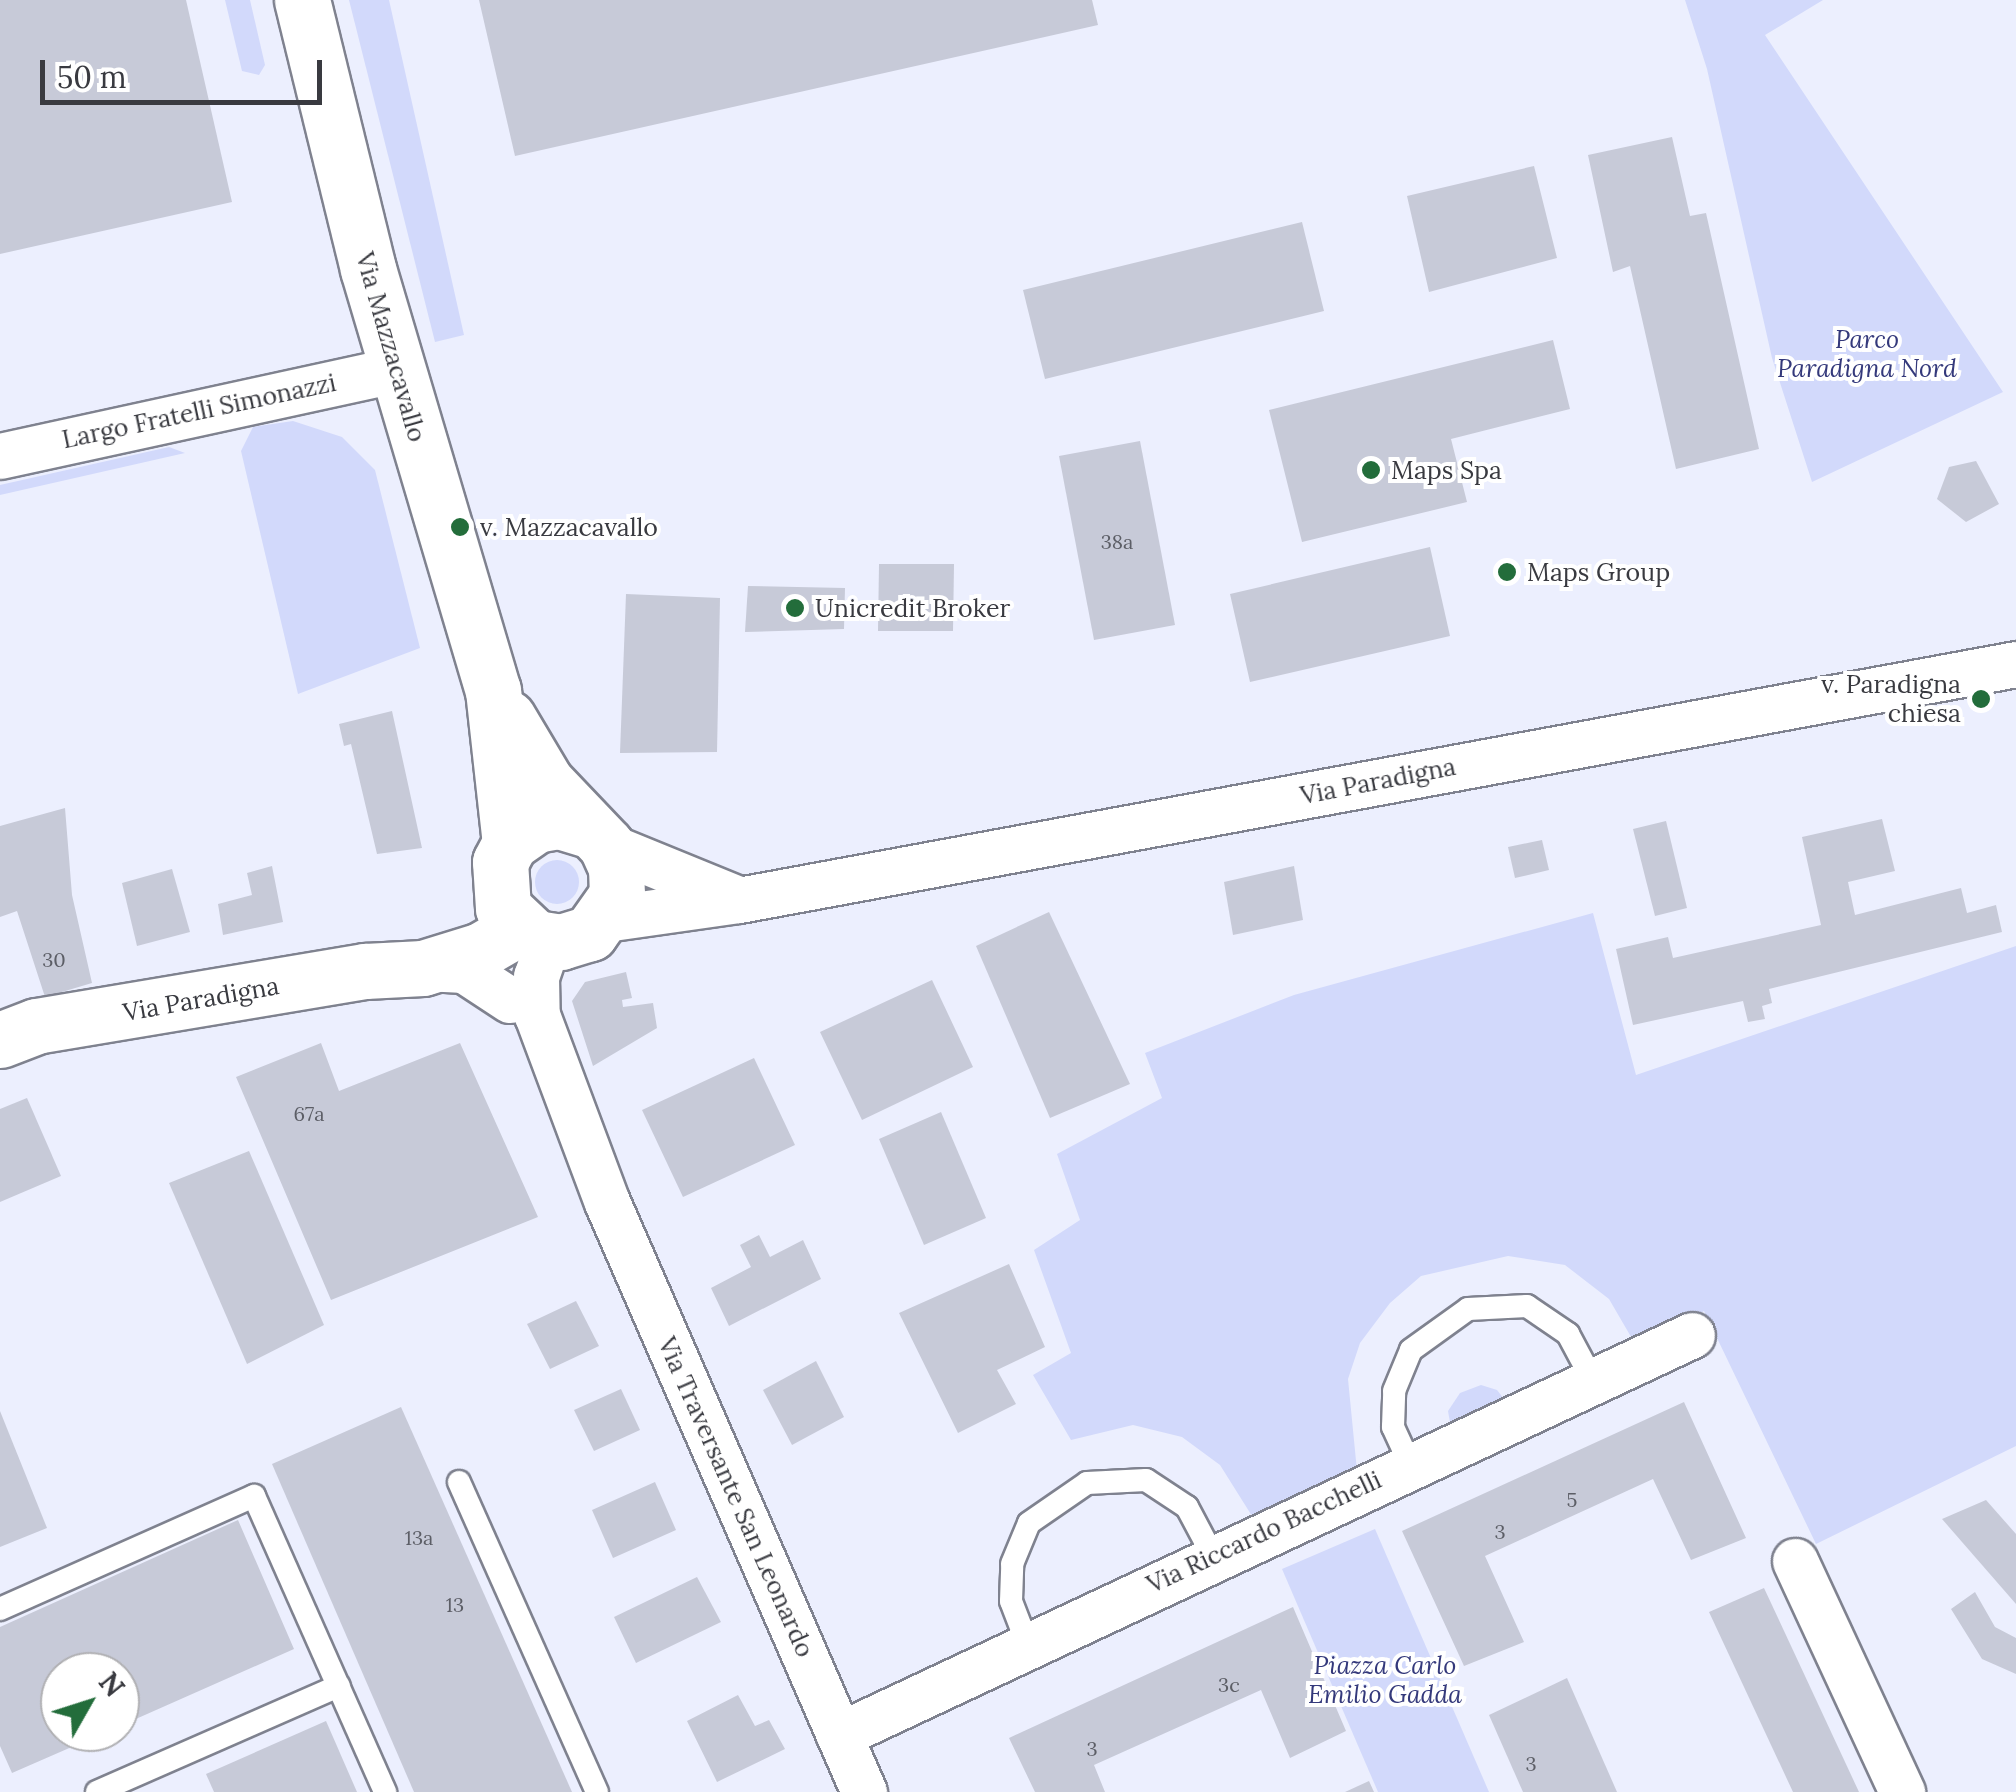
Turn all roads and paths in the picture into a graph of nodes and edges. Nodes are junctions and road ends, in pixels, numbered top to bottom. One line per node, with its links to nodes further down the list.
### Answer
1 (302, 0): 2 (street, Via Mazzacavallo)
2 (398, 369): 3 (street, Largo Fratelli Simonazzi); 5 (street, Via Mazzacavallo)
3 (0, 456)
4 (2016, 664): 8 (street, Via Paradigna)
5 (493, 690): 6 (street, Via Mazzacavallo); 7 (street, Via Mazzacavallo)
6 (597, 837): 7 (street, Via Paradigna); 8 (street, Via Paradigna); 9 (street)
7 (503, 861): 10 (street); 12 (street, Via Paradigna)
8 (740, 900): 9 (street, Via Paradigna)
9 (605, 918): 10 (street, Via Paradigna)
10 (534, 935): 11 (street, Via Paradigna); 13 (street, Via Traversante San Leonardo); 15 (street, Via Traversante San Leonardo)
11 (423, 968): 12 (street, Via Paradigna); 13 (street, Via Paradigna)
12 (365, 971): 14 (street, Via Paradigna)
13 (510, 1000): 15 (street, Via Traversante San Leonardo)
14 (12, 1029)
15 (607, 1202): 25 (street, Via Traversante San Leonardo)
16 (1692, 1335): 17 (street, Via Riccardo Bacchelli)
17 (1592, 1379): 18 (street, Via Riccardo Bacchelli); 18 (lane)
18 (1410, 1464): 20 (street, Via Riccardo Bacchelli)
19 (459, 1482): 28 (lane)
20 (1213, 1556): 23 (street, Via Riccardo Bacchelli); 23 (lane)
21 (1795, 1561): 30 (street)
22 (0, 1609): 24 (lane)
23 (1028, 1648): 25 (street, Via Riccardo Bacchelli)
24 (339, 1686): 26 (lane); 27 (lane)
25 (840, 1735): 29 (street, Via Traversante San Leonardo)
26 (97, 1792)
27 (385, 1792)
28 (596, 1792)
29 (864, 1792)
30 (1902, 1792)

